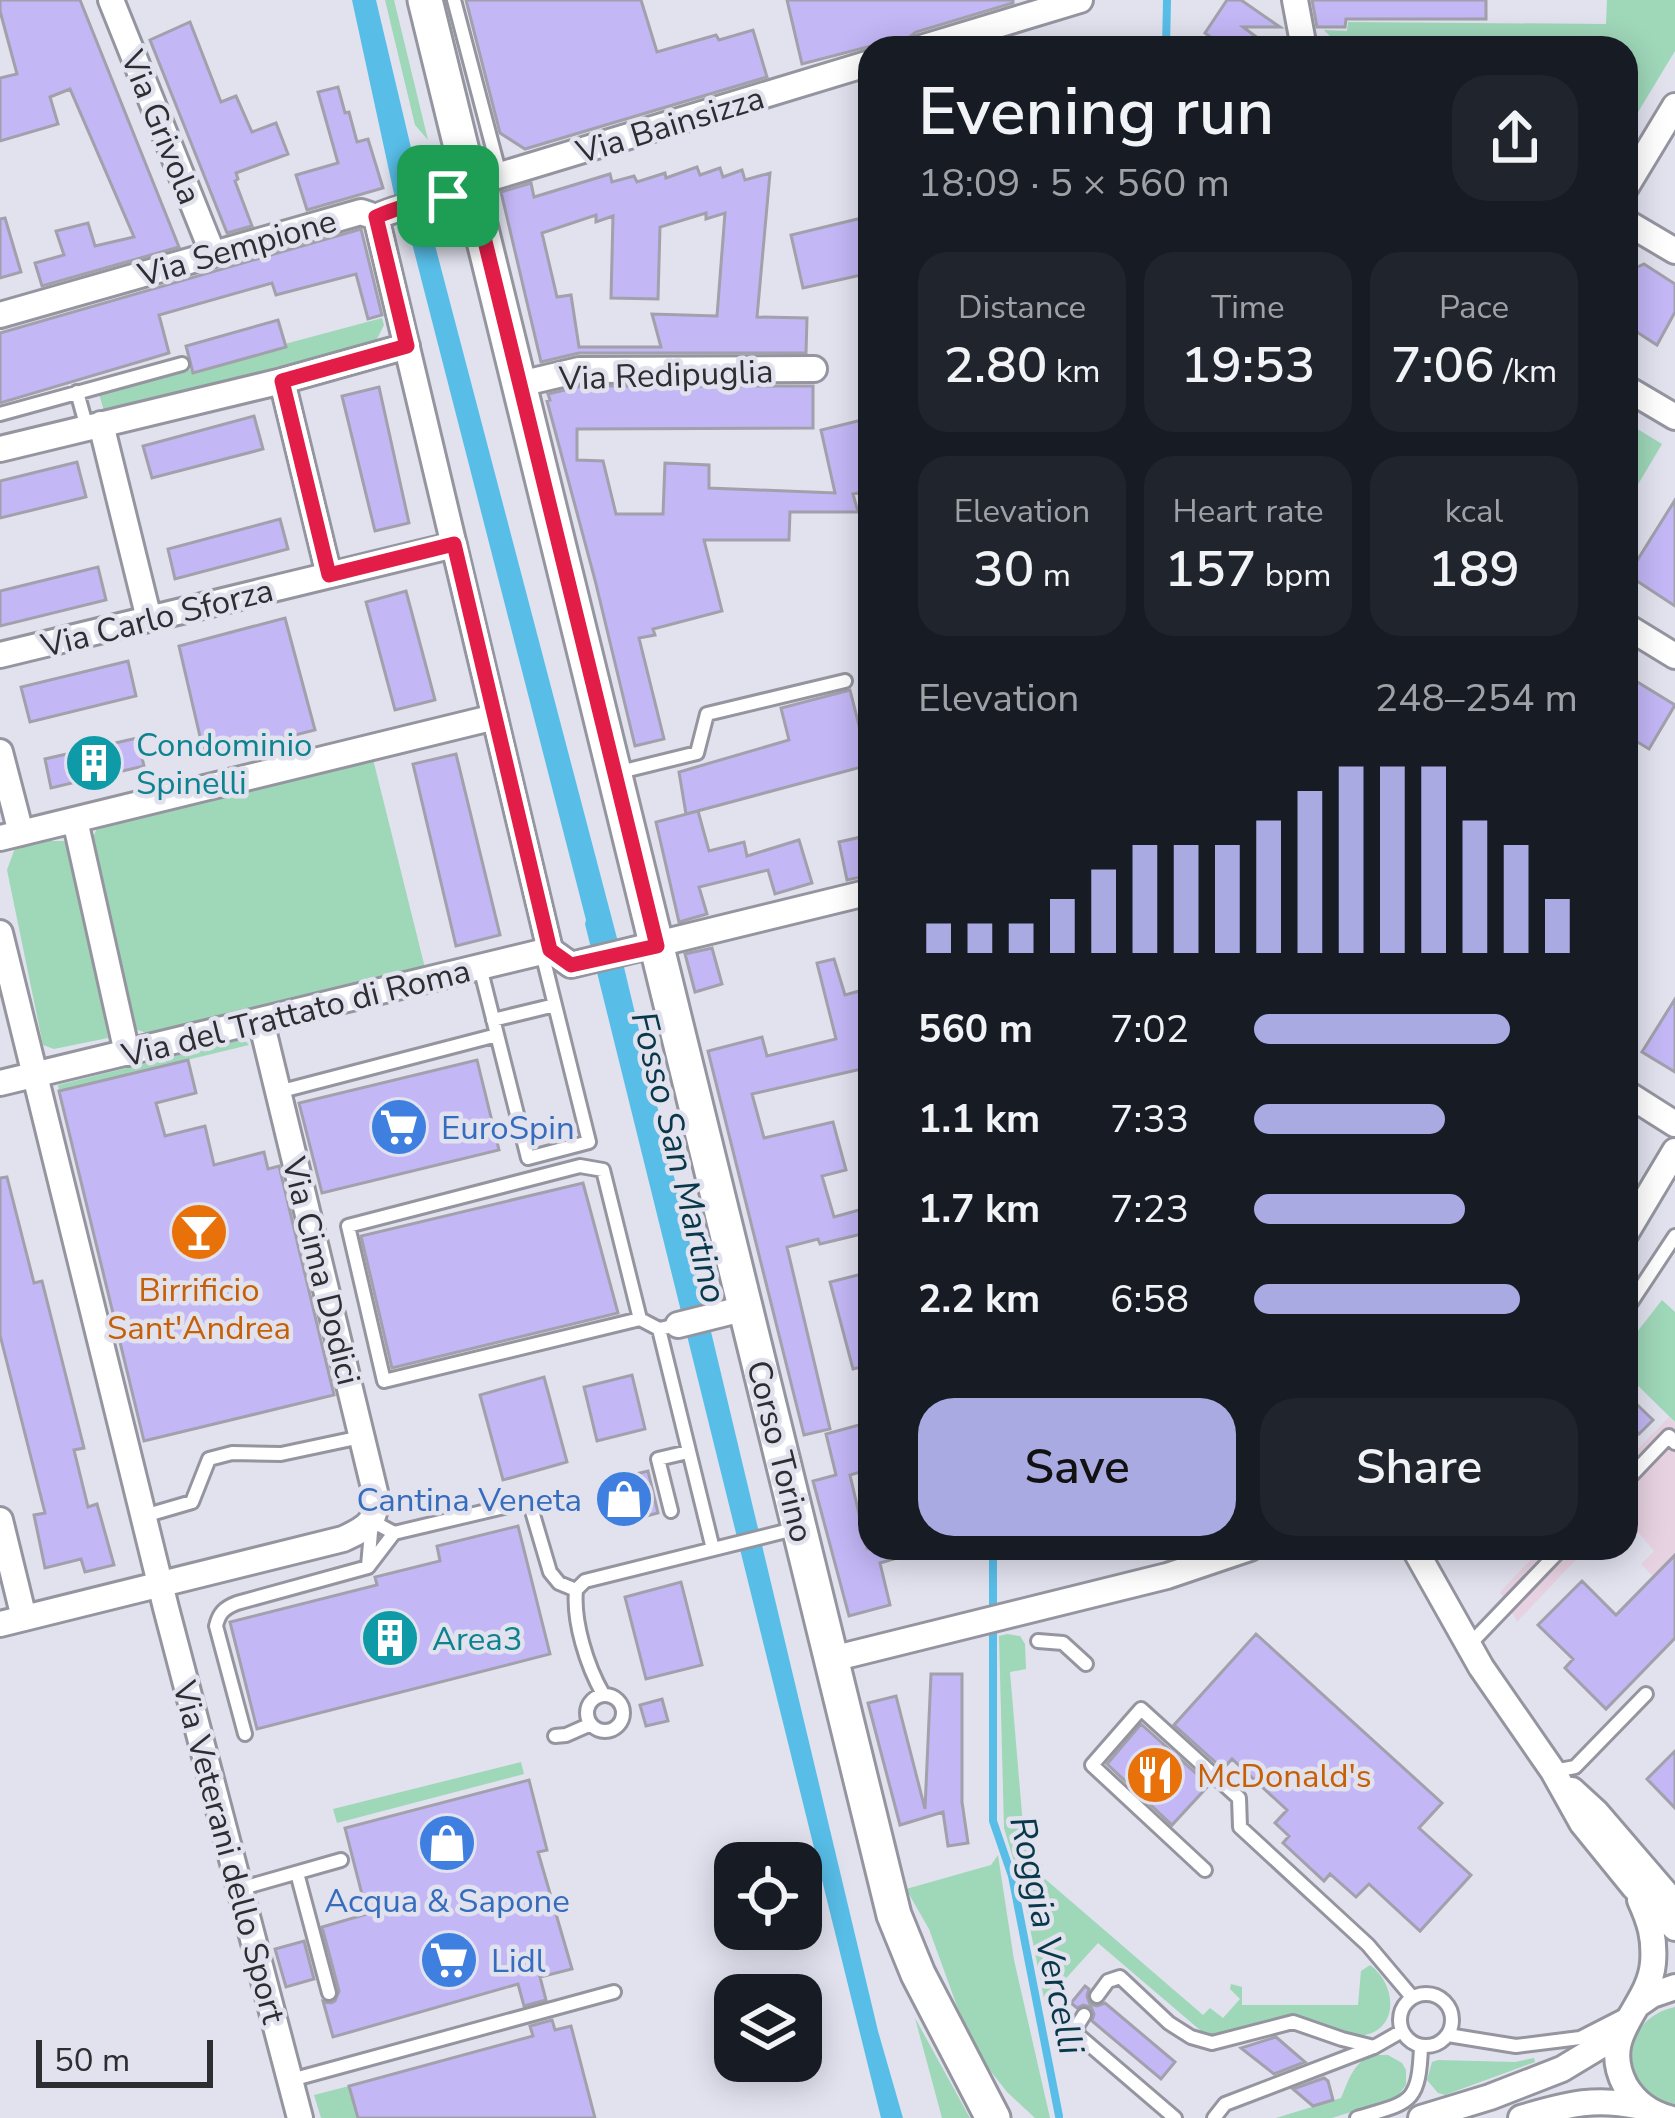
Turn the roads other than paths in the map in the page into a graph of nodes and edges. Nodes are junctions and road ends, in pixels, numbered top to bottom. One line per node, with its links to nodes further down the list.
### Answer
1 (111, 0): 15 (street, Via Grivola)
2 (425, 0): 11 (main road, Corso Torino)
3 (454, 0): 11 (lane)
4 (1080, 0): 6 (street)
5 (1295, 0): 7 (street)
6 (961, 36)
7 (1302, 36)
8 (858, 68): 11 (street, Via Bainsizza)
9 (1675, 106): 10 (street)
10 (1638, 167)
11 (486, 180): 12 (street, Via Sempione); 21 (main road, Corso Torino)
12 (385, 213): 15 (street, Via Sempione); 17 (street)
13 (1638, 229): 14 (street)
14 (1675, 251)
15 (213, 254): 16 (street, Via Sempione)
16 (0, 315)
17 (407, 346): 20 (street); 28 (street)
18 (182, 364): 22 (lane)
19 (814, 369): 21 (street, Via Redipuglia)
20 (282, 381): 26 (street); 29 (street)
21 (520, 384): 37 (main road, Corso Torino)
22 (77, 392): 24 (lane); 26 (lane)
23 (1638, 395): 25 (street)
24 (0, 414)
25 (1675, 417)
26 (94, 426): 27 (street); 30 (street)
27 (0, 448)
28 (454, 544): 29 (street, Via Carlo Sforza); 35 (street)
29 (329, 575): 30 (street, Via Carlo Sforza)
30 (149, 619): 33 (street, Via Carlo Sforza)
31 (1638, 633): 32 (street)
32 (1675, 655)
33 (0, 656)
34 (845, 681): 37 (lane)
35 (495, 717): 38 (street); 43 (street)
36 (0, 752): 39 (street)
37 (615, 773): 42 (main road, Corso Torino)
38 (75, 820): 39 (street); 48 (street)
39 (10, 836)
40 (858, 895): 42 (street)
41 (0, 934): 49 (street, Via Veterani dello Sport)
42 (645, 949): 43 (street); 58 (main road, Corso Torino)
43 (546, 951): 44 (street, Via del Trattato di Roma); 45 (lane)
44 (480, 968): 46 (street, Via del Trattato di Roma); 47 (lane)
45 (555, 1005): 47 (lane); 47 (lane)
46 (261, 1021): 48 (street, Via del Trattato di Roma); 51 (street, Via Cima Dodici)
47 (495, 1028): 51 (lane)
48 (127, 1052): 49 (street, Via del Trattato di Roma)
49 (35, 1075): 50 (street, Via del Trattato di Roma); 66 (street, Via Veterani dello Sport)
50 (0, 1083)
51 (278, 1092): 61 (street, Via Cima Dodici)
52 (1638, 1101): 53 (street)
53 (1675, 1124)
54 (1675, 1151): 55 (street)
55 (1638, 1213)
56 (1675, 1235): 57 (lane)
57 (1638, 1292)
58 (732, 1311): 60 (street); 69 (main road, Corso Torino)
59 (640, 1319): 59 (lane); 60 (lane)
60 (669, 1327): 63 (lane)
61 (362, 1436): 66 (lane); 68 (street, Via Cima Dodici)
62 (1675, 1443): 64 (lane)
63 (688, 1452): 65 (lane); 70 (lane)
64 (1638, 1468)
65 (671, 1511)
66 (143, 1516): 75 (street, Via Veterani dello Sport)
67 (0, 1520): 77 (street)
68 (383, 1527): 74 (lane); 74 (lane); 75 (street); 76 (lane)
69 (800, 1527): 70 (lane); 80 (main road, Corso Torino)
70 (713, 1549): 76 (lane)
71 (1214, 1560): 80 (street)
72 (1421, 1560): 79 (street)
73 (1550, 1560): 79 (lane)
74 (368, 1568): 85 (lane)
75 (160, 1586): 77 (street); 92 (street, Via Veterani dello Sport)
76 (576, 1590): 82 (lane)
77 (12, 1621)
78 (1038, 1641): 81 (lane)
79 (1469, 1645): 87 (street)
80 (832, 1659): 109 (main road, Corso Torino)
81 (1086, 1664)
82 (603, 1694): 84 (lane); 84 (lane)
83 (1646, 1694): 87 (lane)
84 (591, 1724): 86 (lane)
85 (245, 1734)
86 (555, 1736)
87 (1553, 1772): 91 (street); 93 (street)
88 (341, 1860): 90 (lane)
89 (1205, 1870): 99 (lane)
90 (297, 1873): 92 (lane); 97 (lane)
91 (1634, 1887): 94 (street); 101 (street)
92 (239, 1889): 106 (street, Via Veterani dello Sport)
93 (1675, 1904)
94 (1675, 1928)
95 (1675, 1987): 101 (street)
96 (614, 1992): 106 (lane)
97 (329, 1993)
98 (1097, 1996): 105 (lane)
99 (1412, 1997): 102 (lane); 103 (lane)
100 (1084, 2015): 110 (lane)
101 (1630, 2017): 103 (lane); 107 (street); 113 (street)
102 (1402, 2031): 104 (lane); 105 (lane)
103 (1448, 2035): 104 (lane)
104 (1421, 2046): 112 (lane)
105 (1374, 2047): 111 (lane)
106 (290, 2080): 108 (street, Via Veterani dello Sport)
107 (1658, 2115): 114 (street)
108 (300, 2118)
109 (993, 2118)
110 (1175, 2118)
111 (1214, 2118)
112 (1358, 2118)
113 (1421, 2118)
114 (1520, 2118)

